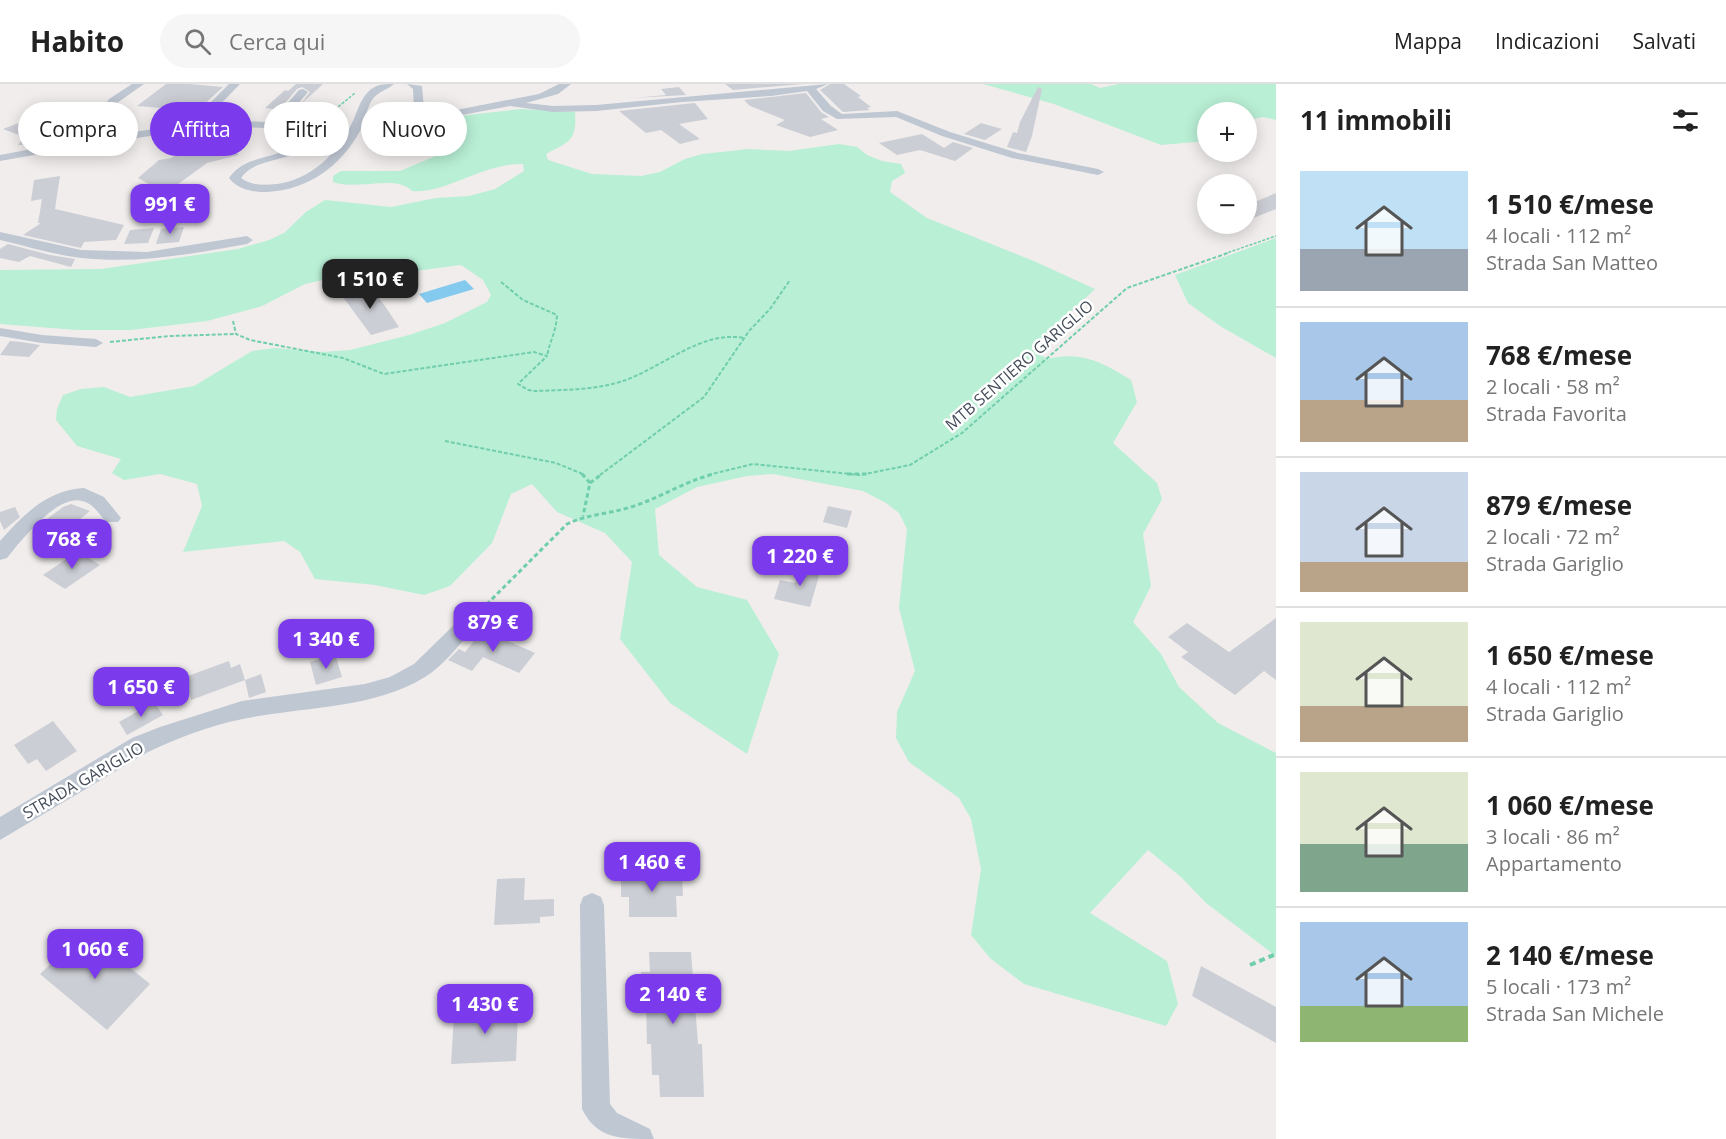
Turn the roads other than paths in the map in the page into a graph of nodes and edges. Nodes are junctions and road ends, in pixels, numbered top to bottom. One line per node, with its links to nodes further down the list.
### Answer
1 (139, 84): 10 (street)
2 (235, 84): 11 (street)
3 (389, 84): 15 (street)
4 (412, 84): 13 (street)
5 (566, 84): 13 (street)
6 (823, 84): 7 (street)
7 (810, 87): 9 (street); 20 (street)
8 (303, 92): 12 (street)
9 (732, 95): 13 (street); 14 (street)
10 (112, 102)
11 (217, 102)
12 (294, 102)
13 (510, 103)
14 (745, 106)
15 (349, 140)
16 (18, 155): 19 (street)
17 (282, 156): 18 (street)
18 (335, 156)
19 (0, 158)
20 (1098, 172)
21 (1, 238): 22 (street)
22 (248, 240)
23 (0, 332): 24 (street)
24 (96, 343)
25 (112, 518): 26 (street)
26 (0, 553)
27 (464, 627): 28 (street, STRADA GARIGLIO)
28 (0, 829)
29 (592, 905): 30 (street)
30 (640, 1139)

